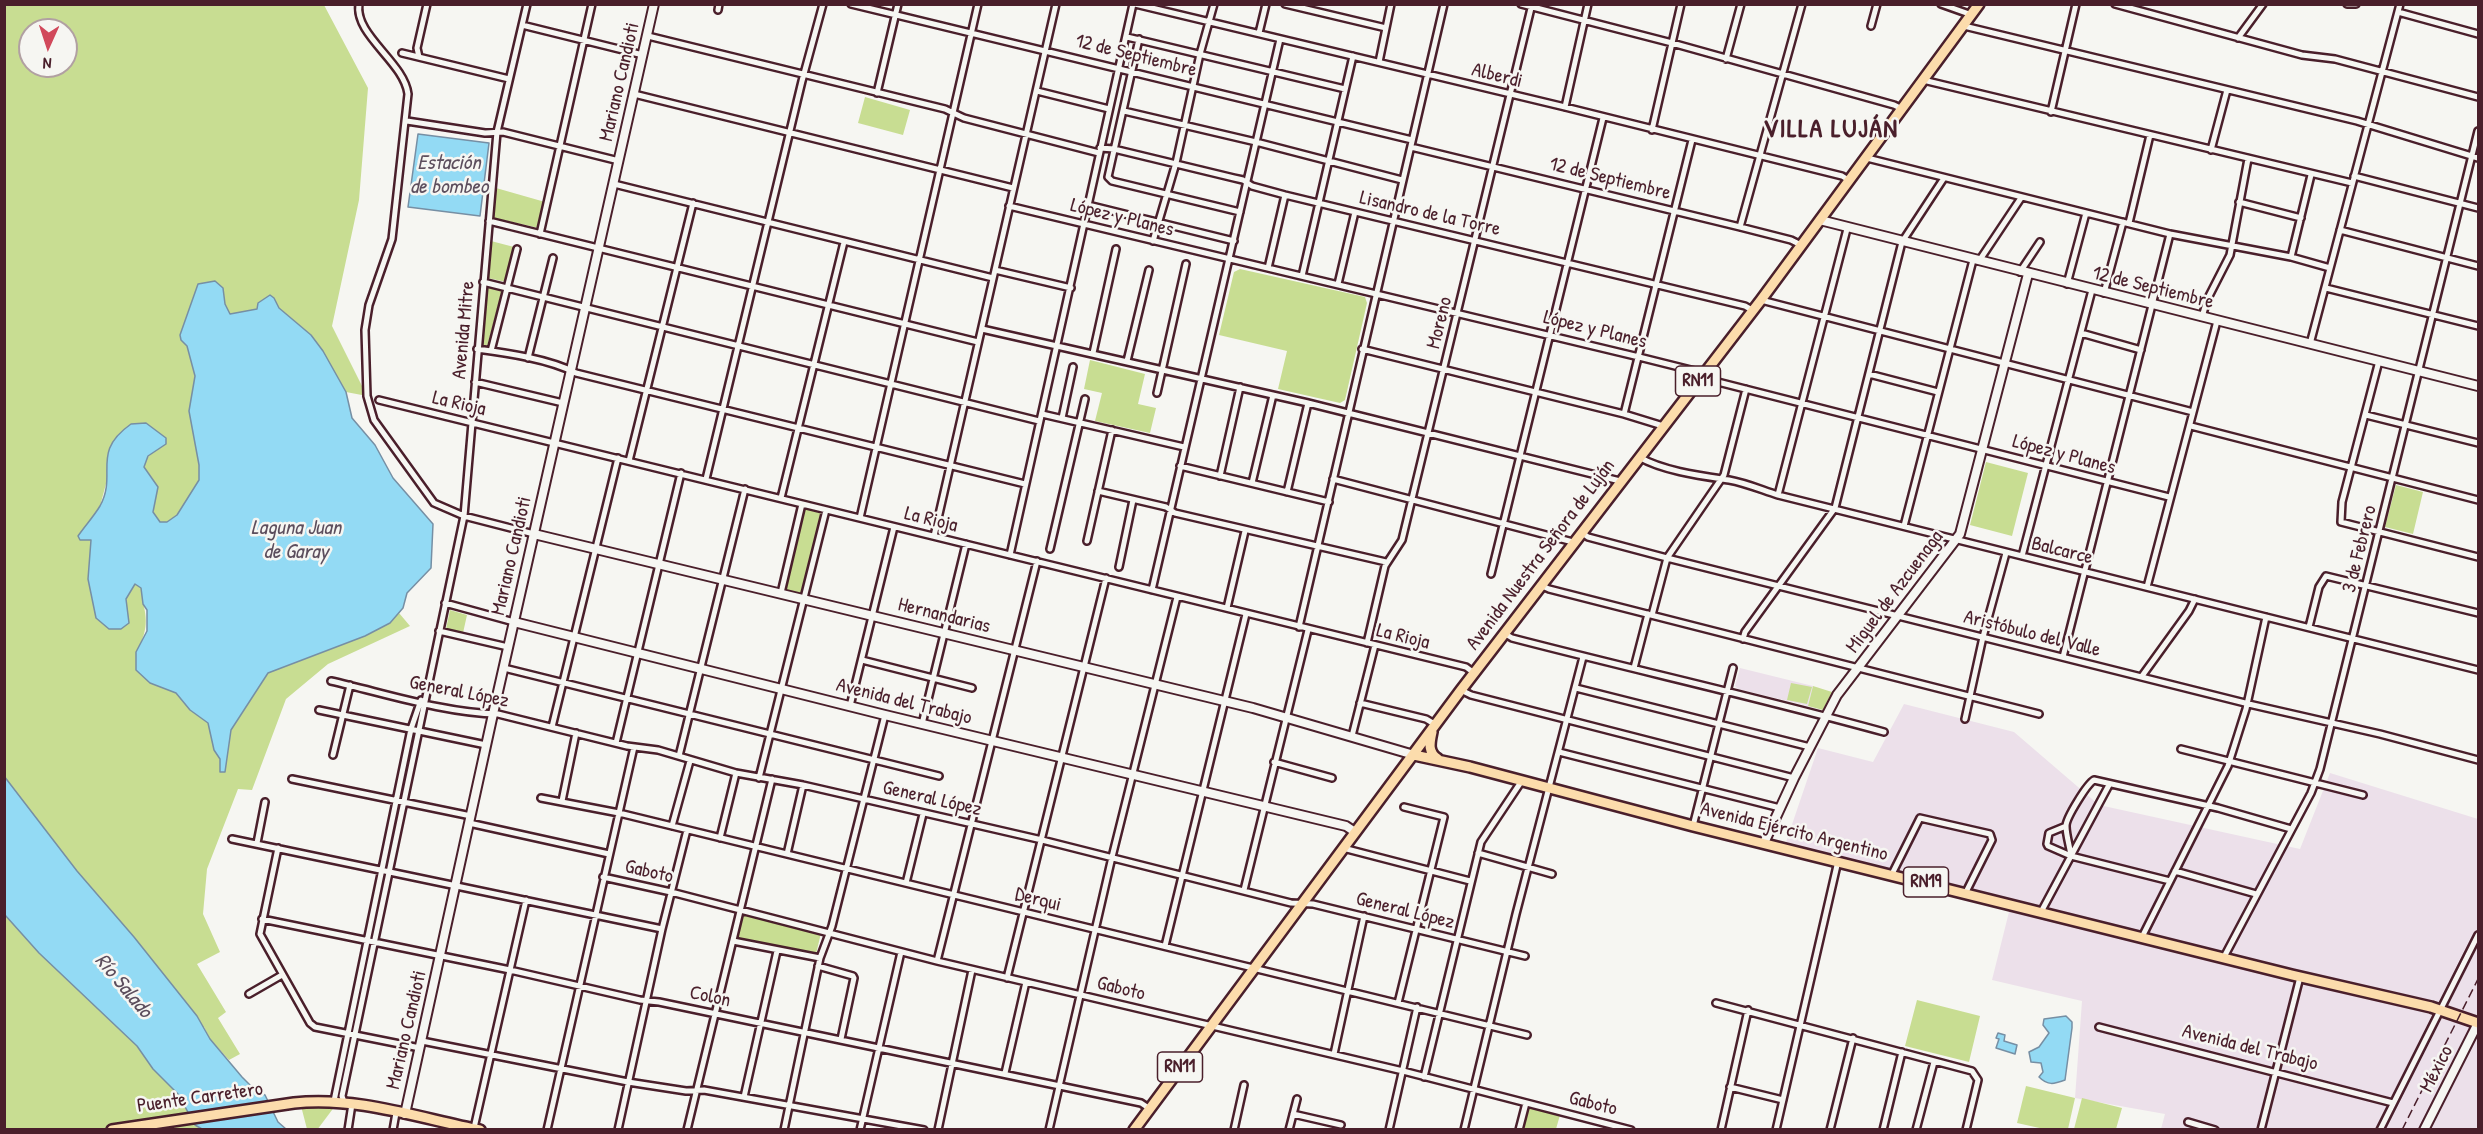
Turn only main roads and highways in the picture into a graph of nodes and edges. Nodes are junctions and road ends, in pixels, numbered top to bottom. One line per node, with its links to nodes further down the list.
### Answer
1 (1979, 4): 2 (main road, Avenida Nuestra Señora de Luján / RN11)
2 (1434, 727): 3 (main road, Avenida Nuestra Señora de Luján / RN11); 4 (main road)
3 (1414, 755): 4 (main road, Avenida Ejército Argentino / RN19); 5 (main road, Avenida Ejército Argentino / RN19); 10 (main road, Avenida Nuestra Señora de Luján / RN11)
4 (1438, 759): 5 (main road, Avenida Ejército Argentino / RN19)
5 (1489, 773): 6 (main road, Avenida Ejército Argentino / RN19)
6 (2478, 1023)
7 (458, 1127): 8 (main road, Puente Carretero); 9 (main road, Puente Carretero)
8 (477, 1129)
9 (112, 1130)
10 (1134, 1130)

